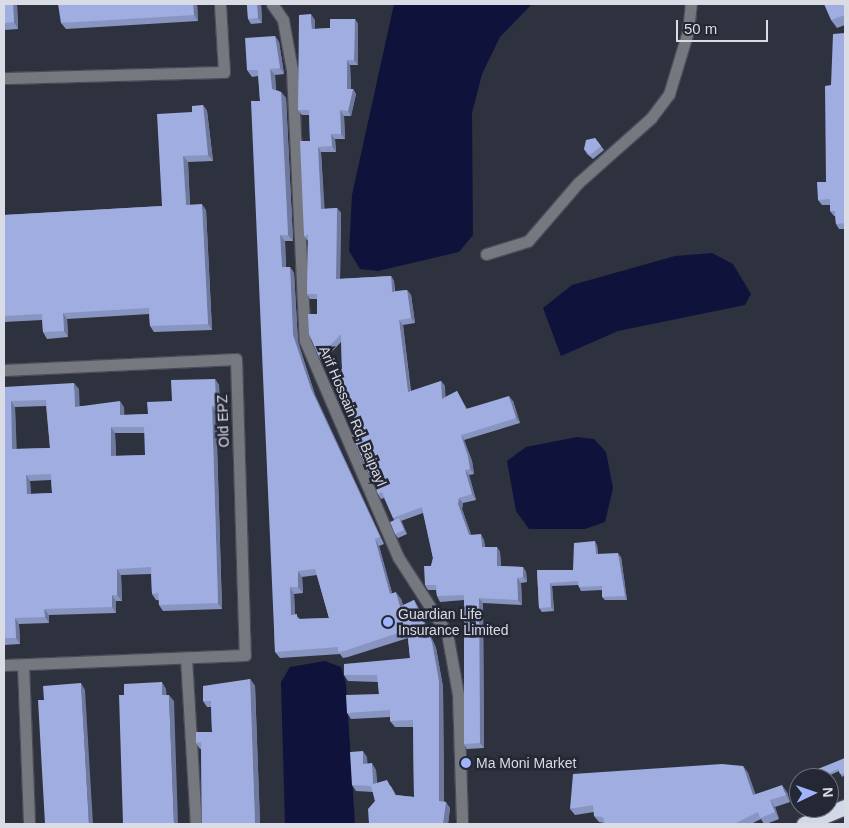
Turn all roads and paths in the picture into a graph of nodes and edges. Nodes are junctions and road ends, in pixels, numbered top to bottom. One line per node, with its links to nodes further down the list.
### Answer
1 (220, 4): 4 (street)
2 (272, 4): 13 (street, Arif Hossain Rd, Baipayl)
3 (691, 4): 5 (street)
4 (4, 78)
5 (486, 254)
6 (4, 370): 7 (street, Old EPZ)
7 (186, 658): 8 (street, Old EPZ); 12 (street)
8 (23, 664): 9 (street, Old EPZ); 11 (street)
9 (4, 665)
10 (845, 807): 14 (highway)
11 (29, 824)
12 (196, 824)
13 (462, 824)
14 (804, 824)

